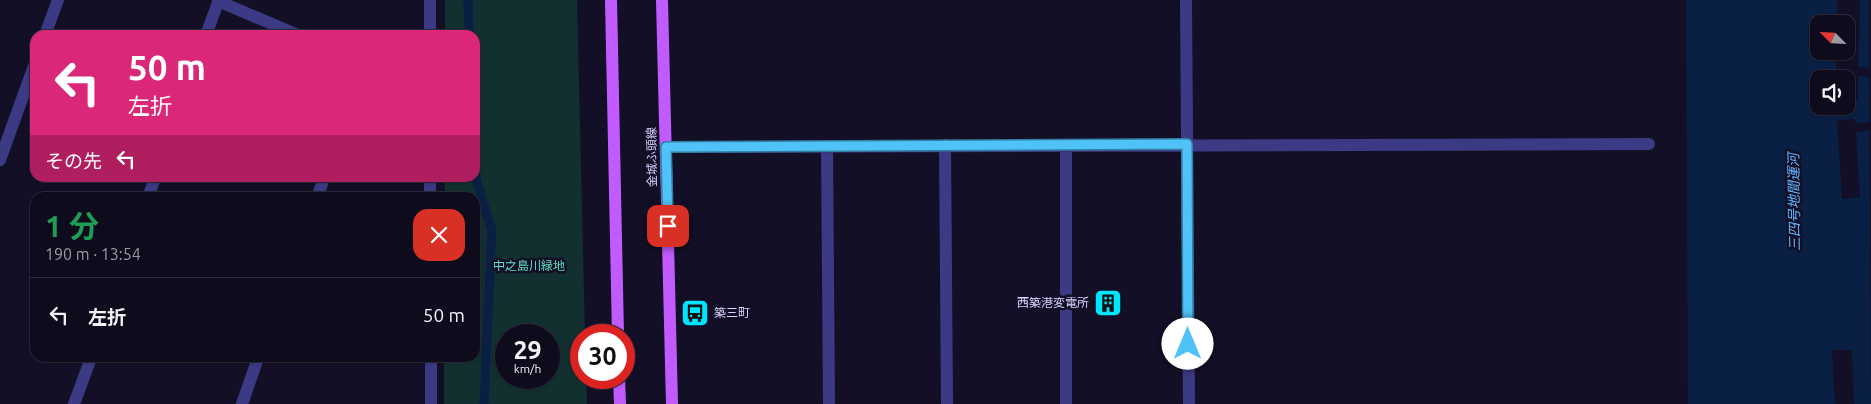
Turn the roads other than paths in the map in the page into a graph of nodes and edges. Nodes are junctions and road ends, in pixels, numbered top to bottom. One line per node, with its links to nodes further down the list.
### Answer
1 (58, 0): 7 (street)
2 (430, 0): 10 (street)
3 (612, 0): 19 (main road)
4 (662, 0): 17 (main road, 金城ふ頭線)
5 (1186, 0): 12 (street)
6 (219, 1): 8 (street); 9 (street)
7 (47, 30)
8 (208, 30)
9 (286, 30)
10 (430, 30)
11 (30, 77): 18 (street)
12 (1187, 144): 13 (street); 14 (street); 32 (street)
13 (1649, 144)
14 (1066, 145): 16 (street); 31 (street)
15 (827, 146): 16 (street); 17 (street); 29 (street)
16 (945, 146): 30 (street)
17 (666, 147): 28 (main road, 金城ふ頭線)
18 (0, 160)
19 (618, 324)
20 (90, 362): 24 (street)
21 (257, 362): 25 (street)
22 (431, 362): 26 (street)
23 (619, 389): 27 (main road)
24 (74, 404)
25 (242, 404)
26 (431, 404)
27 (620, 404)
28 (672, 404)
29 (829, 404)
30 (947, 404)
31 (1066, 404)
32 (1189, 404)

